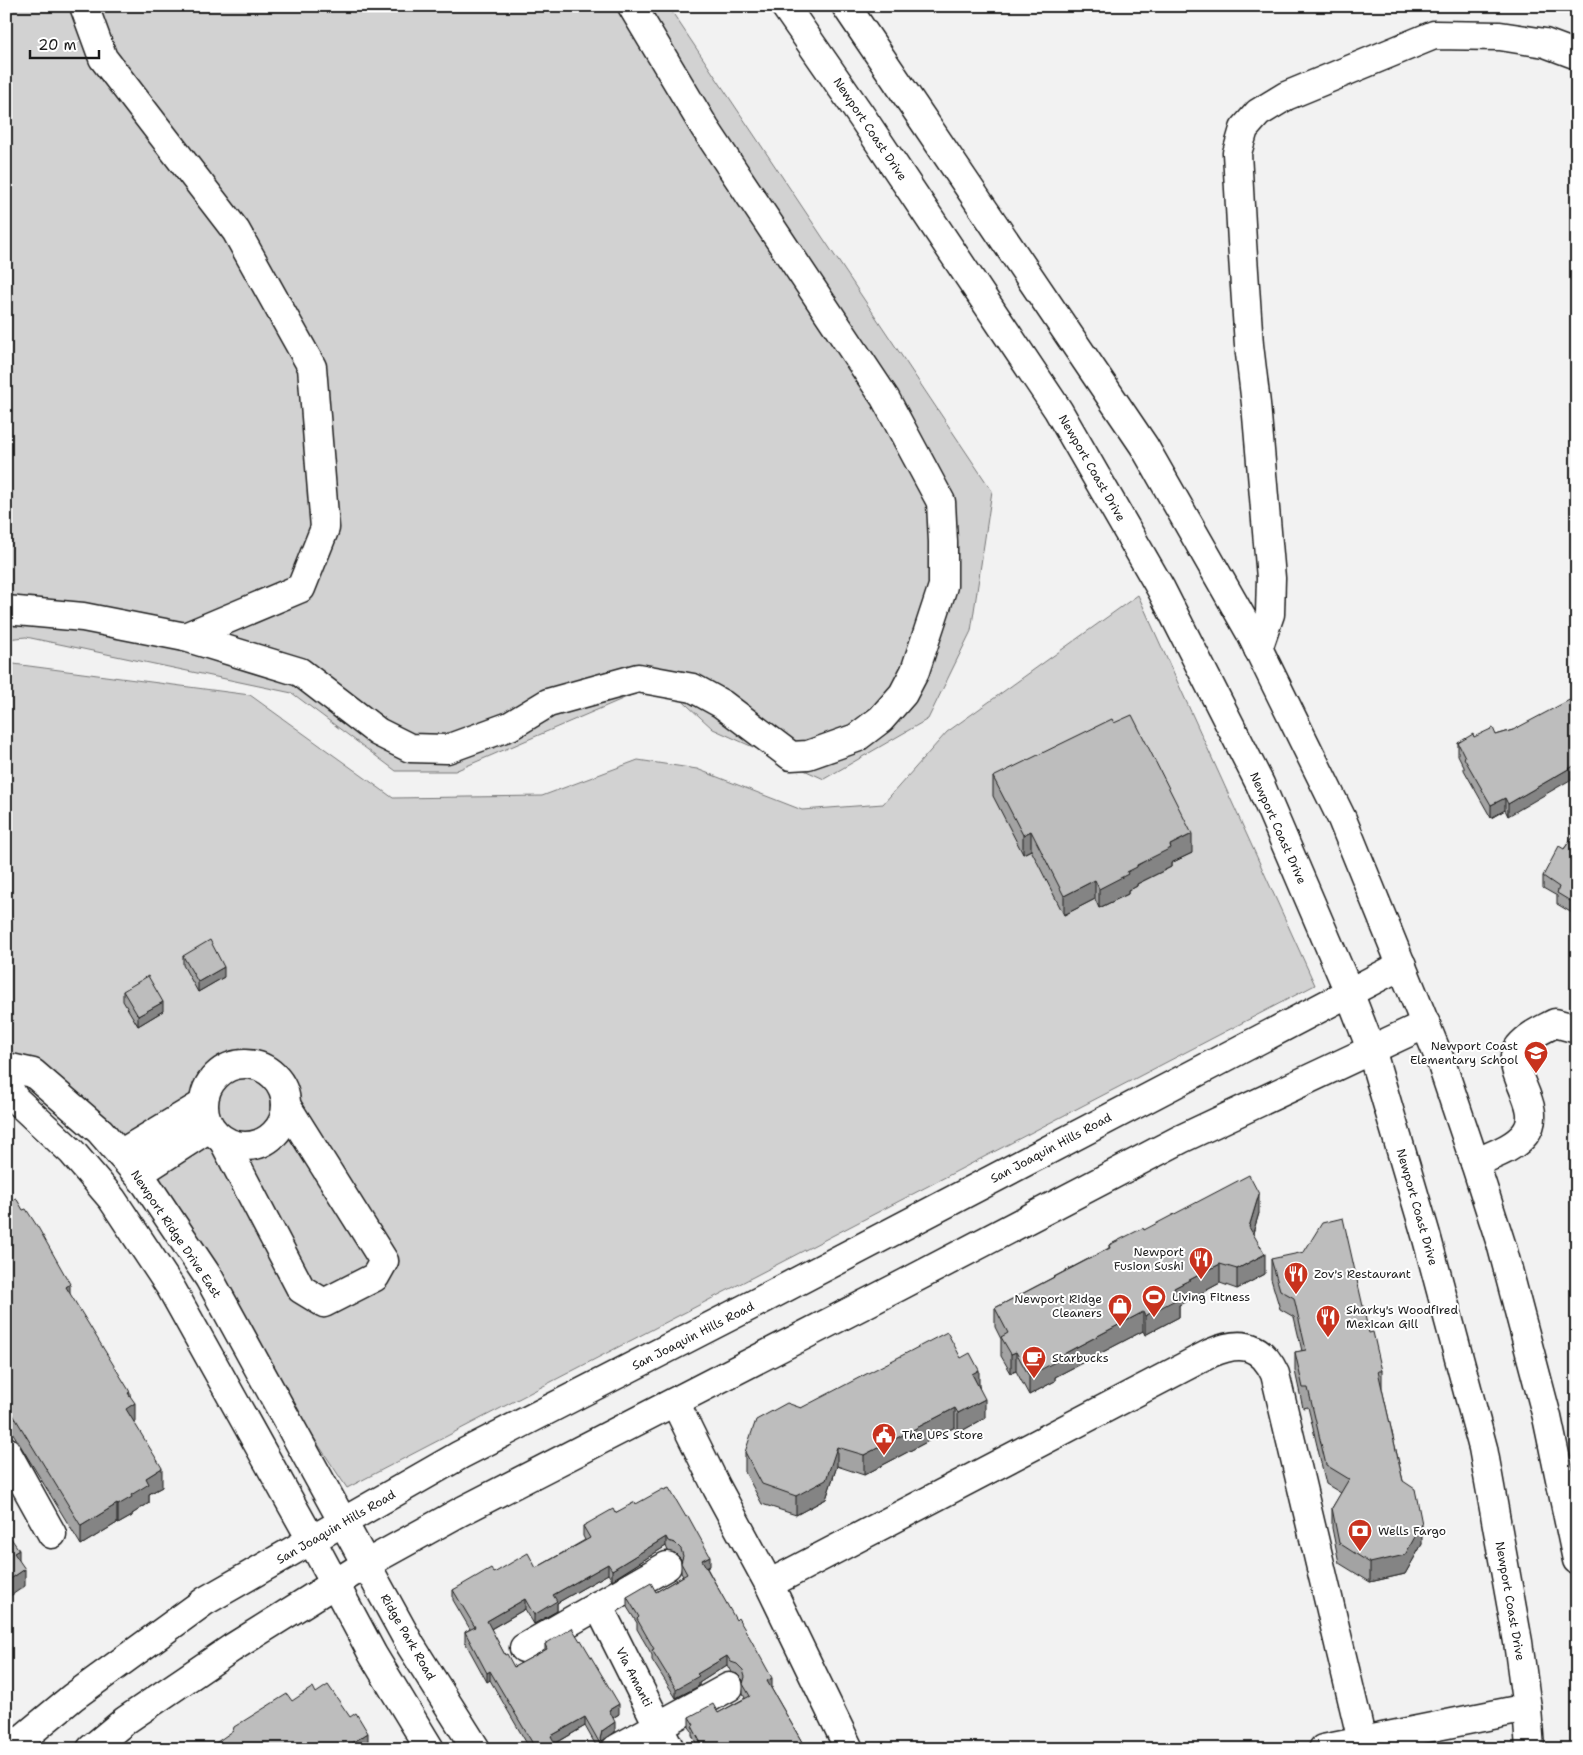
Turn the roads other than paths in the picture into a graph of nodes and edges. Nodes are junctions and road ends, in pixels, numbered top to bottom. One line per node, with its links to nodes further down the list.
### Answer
1 (84, 6): 7 (main road)
2 (632, 6): 7 (main road)
3 (786, 6): 10 (main road, Newport Coast Drive)
4 (846, 6): 8 (main road)
5 (1577, 55): 8 (main road)
6 (6, 610): 7 (main road)
7 (185, 637)
8 (1258, 649): 9 (main road)
9 (1402, 965): 10 (main road, San Joaquin Hills Road); 11 (main road)
10 (1349, 992): 13 (main road, Newport Coast Drive); 23 (main road, San Joaquin Hills Road)
11 (1426, 1024): 13 (main road); 19 (main road)
12 (1577, 1029): 19 (main road)
13 (1371, 1049): 21 (main road); 34 (main road, Newport Coast Drive)
14 (6, 1067): 18 (main road, Newport Ridge Drive East)
15 (6, 1083): 25 (main road)
16 (286, 1105): 17 (main road); 17 (main road); 17 (main road)
17 (212, 1124): 18 (main road); 20 (main road)
18 (120, 1154): 20 (main road, Newport Ridge Drive East)
19 (1475, 1163): 26 (main road)
20 (138, 1174): 23 (main road, Newport Ridge Drive East)
21 (675, 1402): 27 (main road); 30 (main road)
22 (7, 1455): 24 (main road)
23 (344, 1522): 25 (main road, San Joaquin Hills Road); 27 (main road, Ridge Park Road)
24 (52, 1534)
25 (312, 1541): 29 (main road); 38 (main road, San Joaquin Hills Road)
26 (1577, 1560)
27 (366, 1564): 29 (main road); 41 (main road, Ridge Park Road)
28 (667, 1566): 31 (main road)
29 (335, 1584): 39 (main road); 40 (main road)
30 (768, 1584): 36 (main road); 44 (main road)
31 (598, 1605): 32 (main road); 35 (main road, Via Amanti)
32 (524, 1648)
33 (729, 1687): 35 (main road)
34 (1527, 1708): 37 (main road); 46 (main road, Newport Coast Drive)
35 (658, 1725): 42 (main road); 43 (main road, Via Amanti)
36 (1362, 1741): 37 (main road); 45 (main road)
37 (1407, 1741)
38 (10, 1749)
39 (91, 1749)
40 (430, 1749)
41 (476, 1749)
42 (616, 1749)
43 (670, 1749)
44 (849, 1749)
45 (1323, 1749)
46 (1530, 1749)

